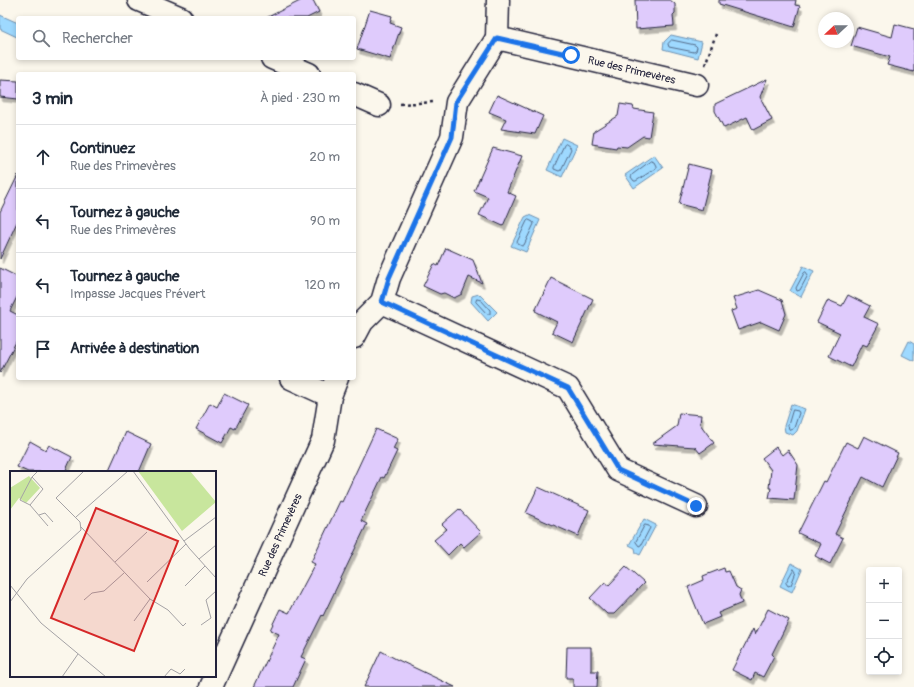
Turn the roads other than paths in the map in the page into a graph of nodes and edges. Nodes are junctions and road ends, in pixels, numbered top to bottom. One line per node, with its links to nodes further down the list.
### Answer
1 (139, 0): 3 (street)
2 (498, 0): 4 (street)
3 (176, 16)
4 (497, 38): 7 (street, Rue des Primevères); 10 (street)
5 (277, 60): 6 (street)
6 (304, 72)
7 (697, 85)
8 (356, 95): 9 (street)
9 (379, 105)
10 (382, 302): 11 (street); 14 (street)
11 (356, 333)
12 (300, 380): 13 (street)
13 (334, 387): 15 (street, Rue des Primevères)
14 (696, 506)
15 (216, 676)
16 (216, 677): 17 (street, Rue des Primevères)
17 (211, 687)

